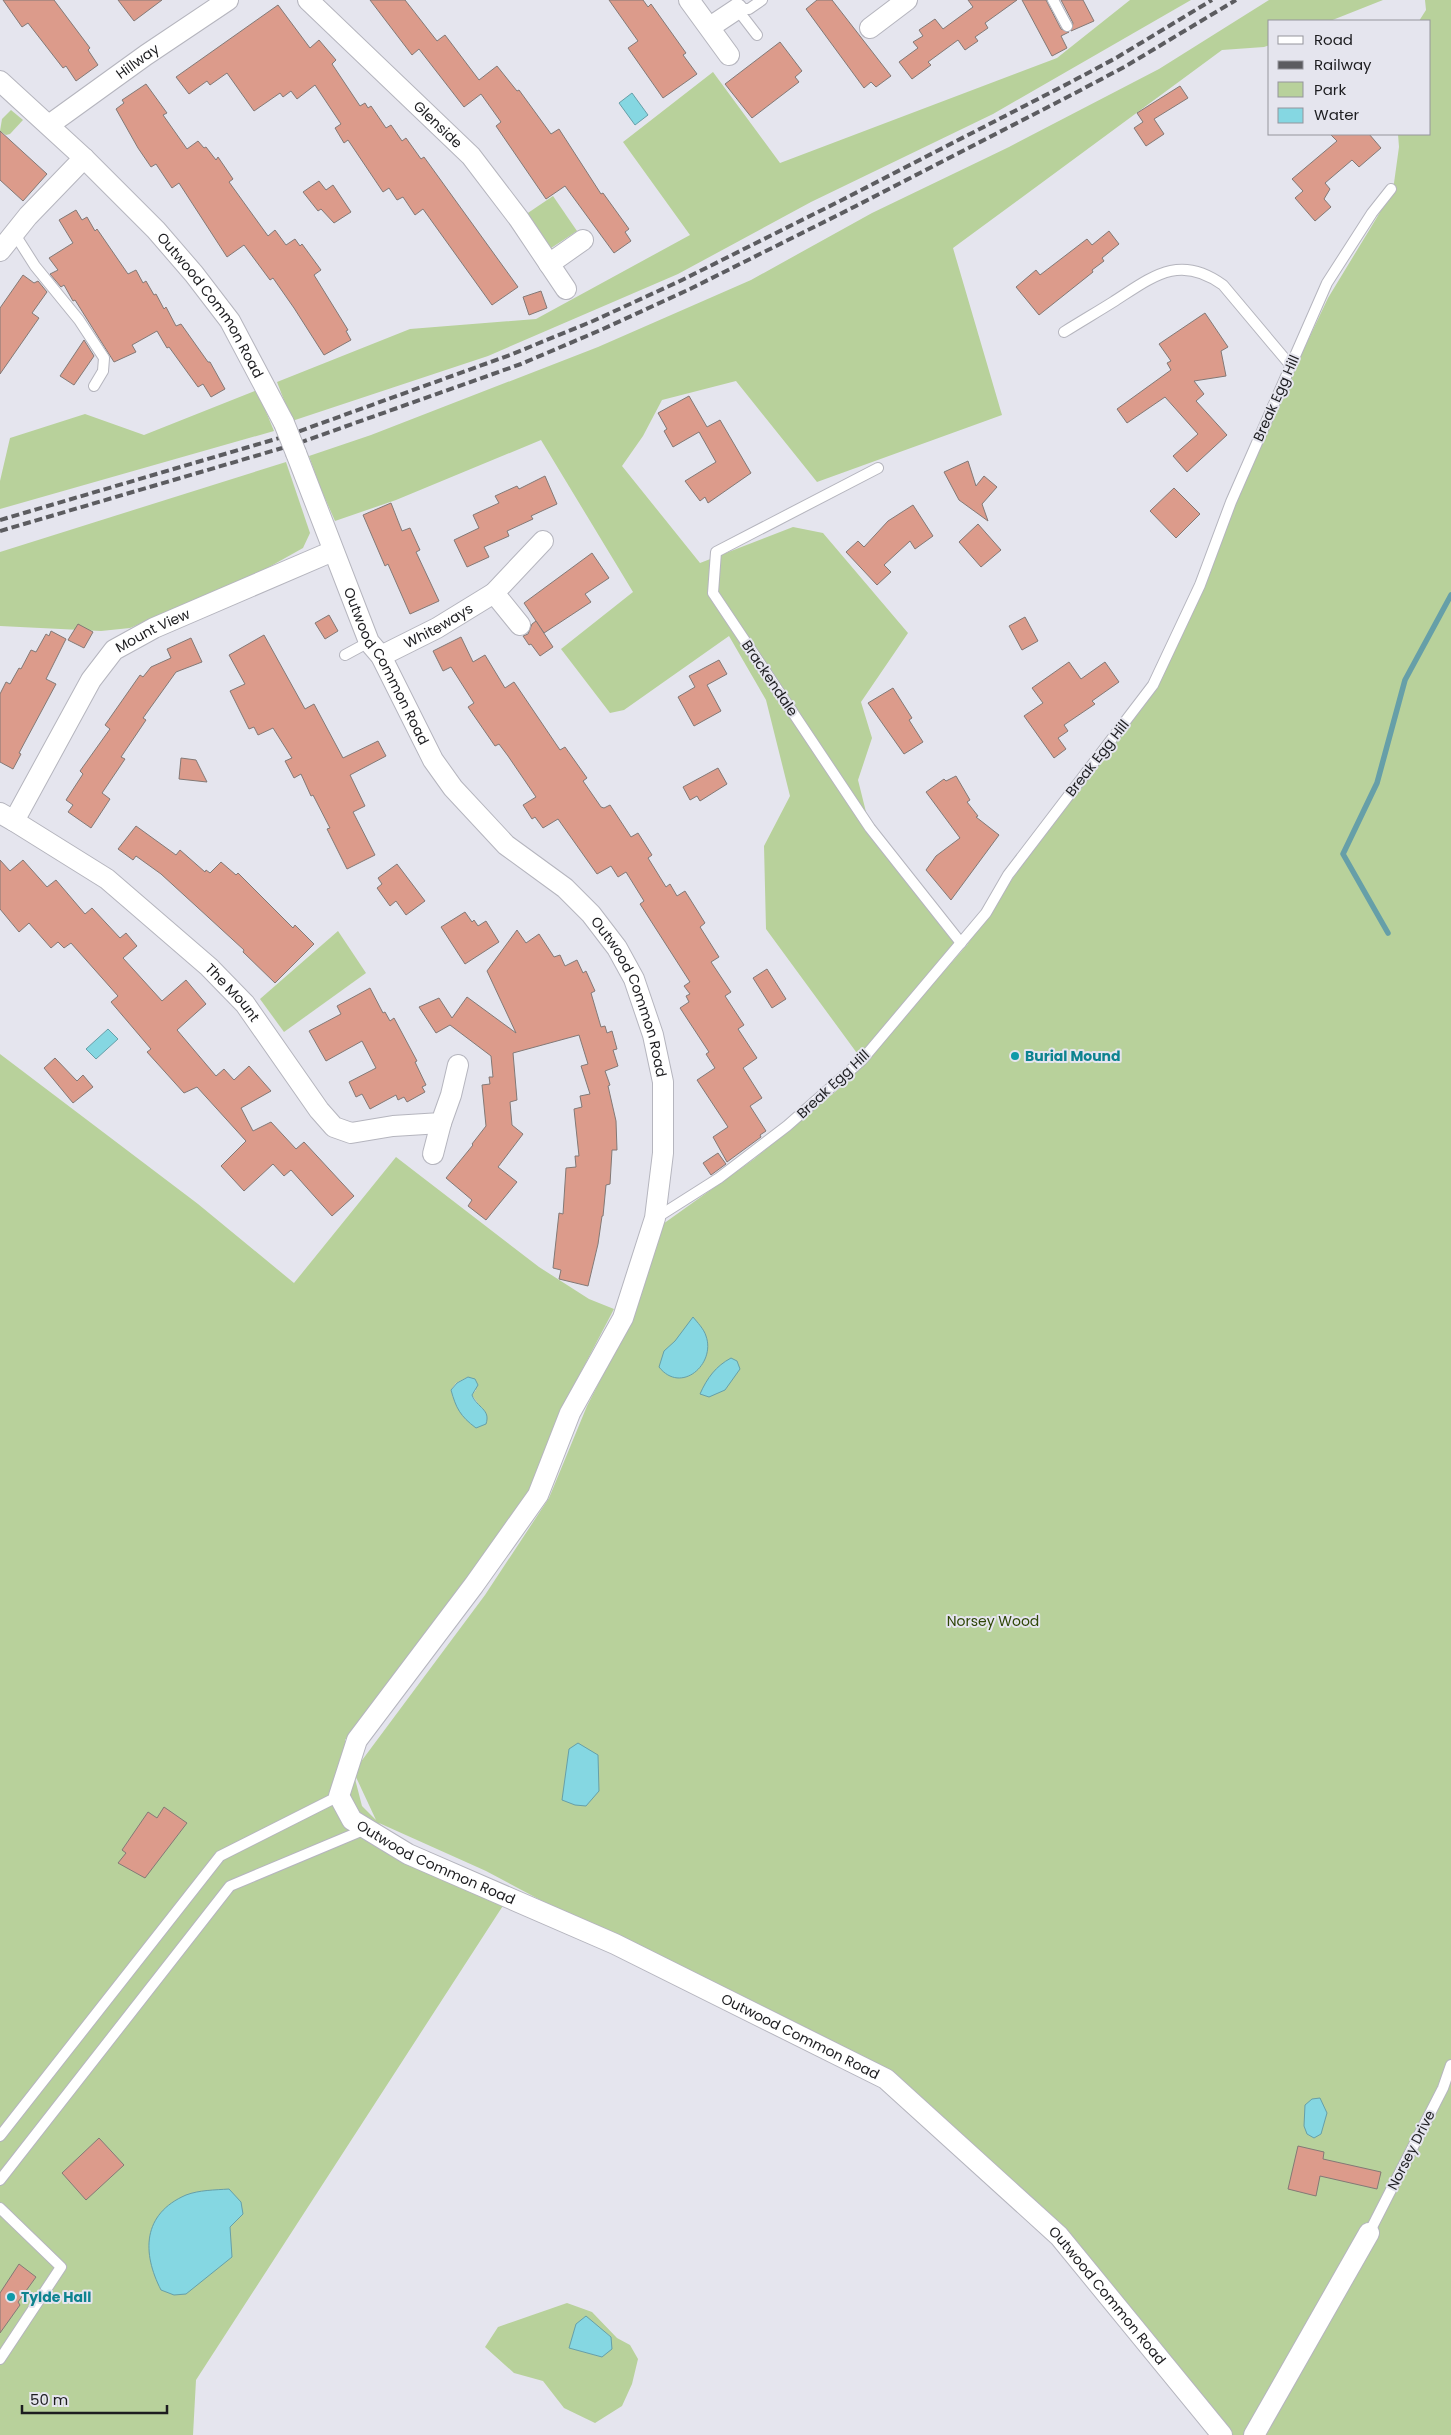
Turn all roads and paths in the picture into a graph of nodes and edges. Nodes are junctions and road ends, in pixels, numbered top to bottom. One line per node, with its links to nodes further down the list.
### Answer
1 (228, 0): 14 (street, Hillway)
2 (308, 0): 20 (street, Glenside)
3 (689, 0): 9 (street)
4 (762, 0): 7 (lane)
5 (907, 0): 10 (street)
6 (1053, 0): 8 (lane)
7 (737, 8): 9 (street); 11 (lane)
8 (1067, 26)
9 (710, 27): 12 (street)
10 (870, 28)
11 (757, 35)
12 (730, 55)
13 (0, 81): 14 (street, Outwood Common Road)
14 (49, 124): 15 (street, Outwood Common Road)
15 (84, 158): 17 (street); 27 (street, Outwood Common Road, bridge)
16 (1391, 189): 23 (lane, Break Egg Hill)
17 (14, 233): 19 (street); 24 (lane)
18 (583, 240): 20 (street)
19 (0, 251)
20 (549, 264): 21 (street, Glenside)
21 (566, 289)
22 (1064, 332): 23 (lane)
23 (1291, 366): 33 (lane, Break Egg Hill)
24 (94, 386)
25 (878, 468): 33 (lane, Brackendale)
26 (544, 541): 28 (street, Whiteways)
27 (333, 551): 30 (street, Outwood Common Road); 32 (street, Mount View)
28 (494, 593): 29 (street); 30 (street, Whiteways)
29 (520, 625)
30 (375, 649): 31 (lane); 37 (street, Outwood Common Road)
31 (345, 655)
32 (7, 817): 35 (street, The Mount)
33 (961, 943): 37 (lane, Break Egg Hill)
34 (458, 1065): 35 (street)
35 (441, 1123): 36 (street)
36 (433, 1154)
37 (655, 1218): 38 (street, Outwood Common Road)
38 (339, 1796): 39 (street, Outwood Common Road); 41 (lane)
39 (366, 1829): 42 (lane); 46 (street, Outwood Common Road)
40 (1451, 2065): 44 (lane, Norsey Drive)
41 (0, 2136)
42 (0, 2180)
43 (0, 2208): 45 (lane)
44 (1369, 2233): 47 (street)
45 (0, 2359)
46 (1222, 2435)
47 (1254, 2435)

